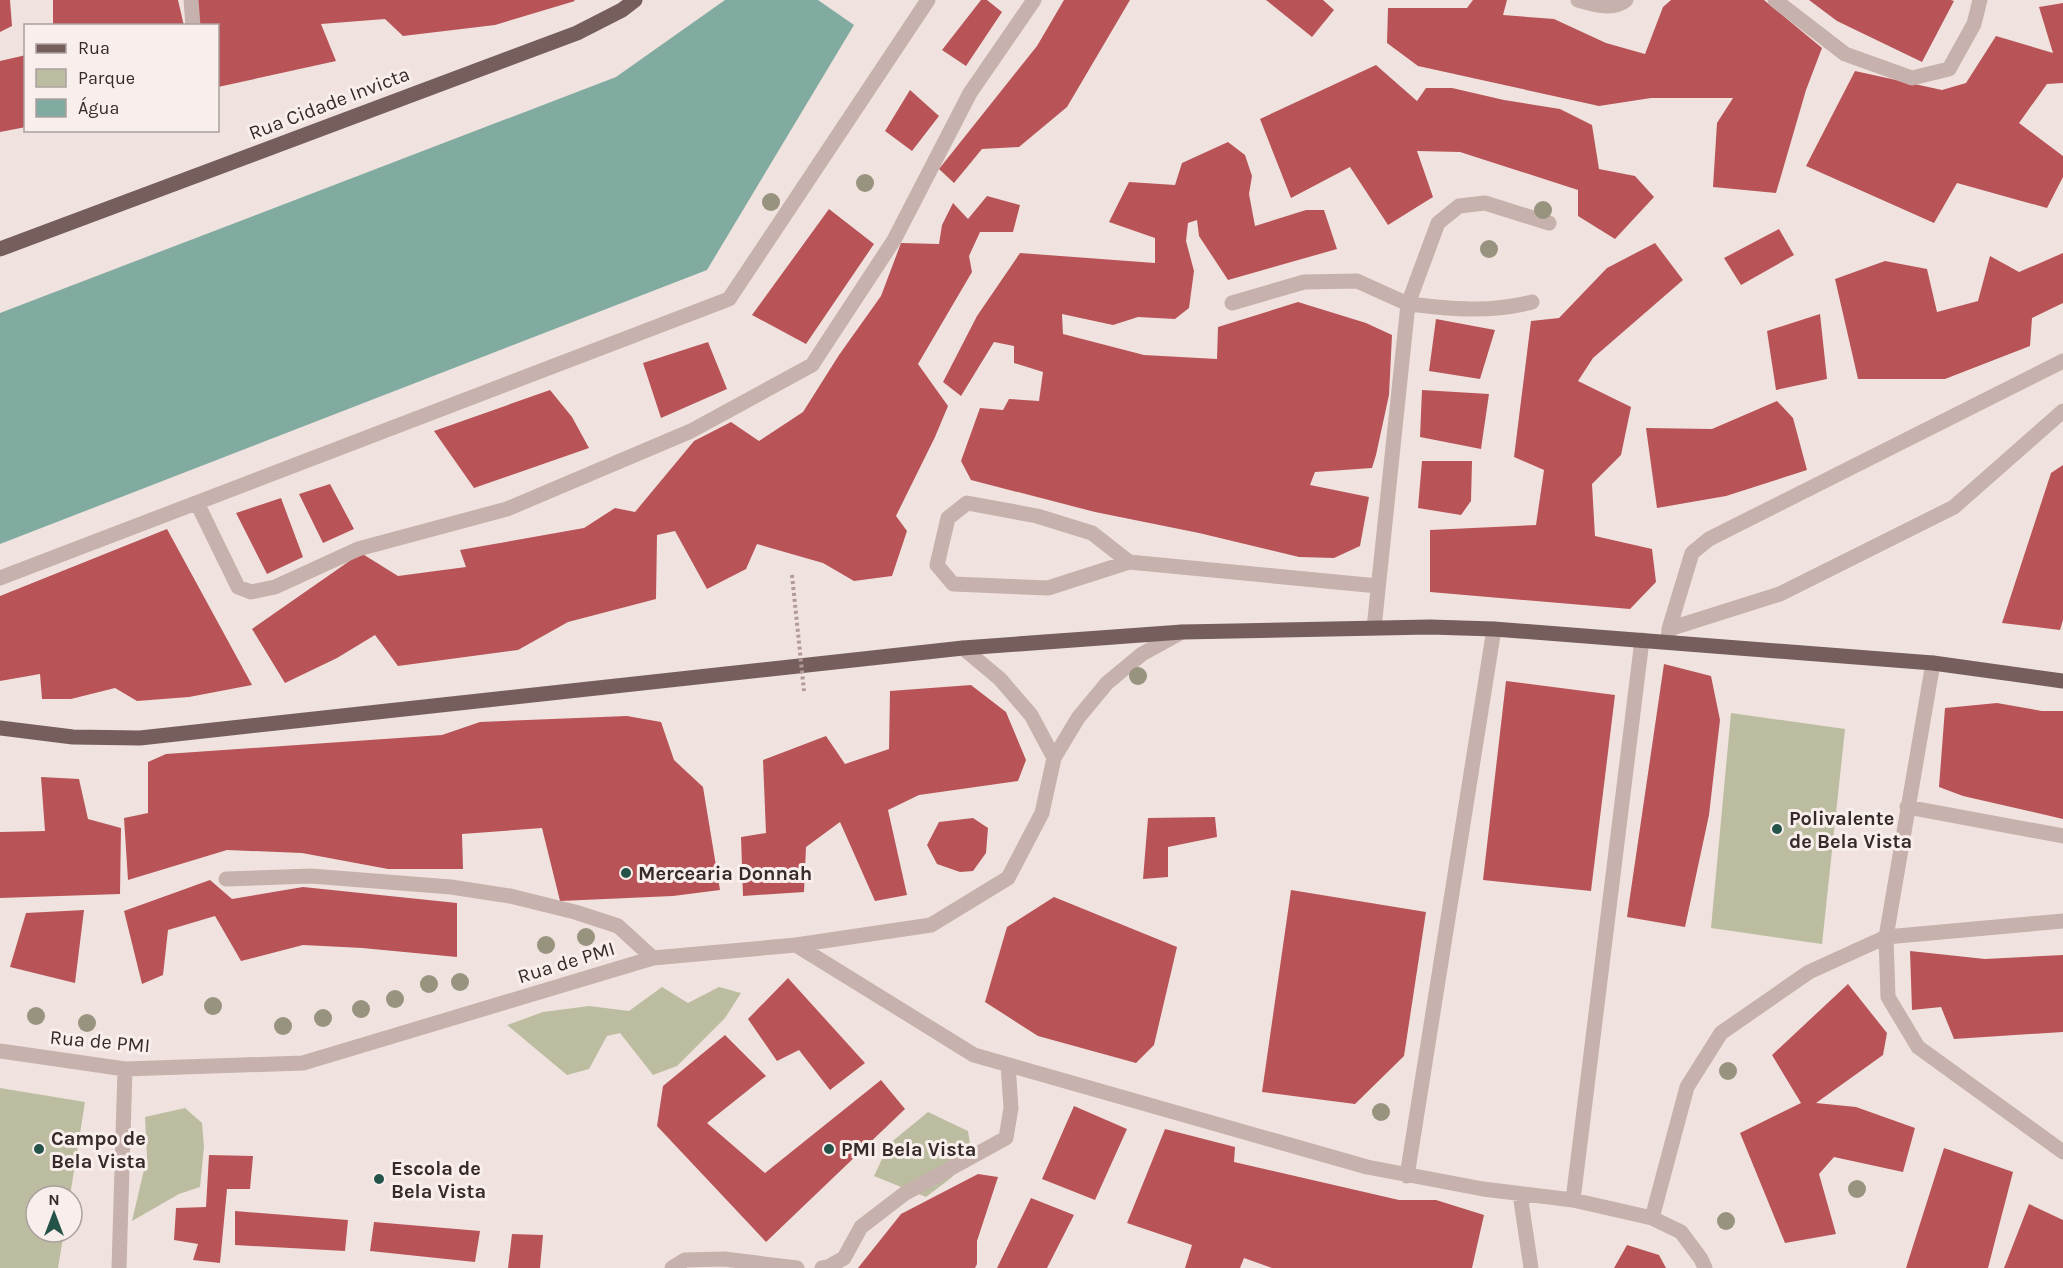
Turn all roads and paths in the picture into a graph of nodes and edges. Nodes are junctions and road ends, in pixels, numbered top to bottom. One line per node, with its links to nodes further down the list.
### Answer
1 (190, 0): 9 (street)
2 (635, 0): 11 (main road, Rua Cidade Invicta)
3 (928, 0): 17 (street)
4 (1034, 0): 17 (street)
5 (1578, 0): 6 (street)
6 (1626, 0)
7 (1775, 0): 8 (street)
8 (1980, 0)
9 (193, 24)
10 (1550, 223): 14 (street)
11 (0, 249)
12 (1532, 302): 14 (street)
13 (1232, 303): 14 (street)
14 (1408, 304): 21 (street)
15 (2063, 361): 25 (street)
16 (2063, 411): 25 (street)
17 (197, 503): 20 (street)
18 (1129, 562): 18 (street); 21 (street)
19 (792, 575): 30 (path, bridge)
20 (0, 578)
21 (1378, 586): 22 (street)
22 (1374, 628): 23 (main road); 24 (main road)
23 (1494, 629): 26 (main road); 44 (street)
24 (1182, 632): 27 (main road); 32 (street, Rua de PMI)
25 (1669, 636): 26 (main road); 28 (main road)
26 (1642, 640): 46 (street)
27 (963, 648): 31 (main road); 32 (street)
28 (1933, 663): 29 (main road); 33 (street)
29 (2063, 681)
30 (804, 690)
31 (0, 728)
32 (1054, 758): 38 (street, Rua de PMI)
33 (1907, 807): 34 (street); 37 (street)
34 (2063, 836)
35 (226, 879): 39 (street)
36 (2063, 921): 37 (street)
37 (1886, 937): 43 (street); 47 (street)
38 (796, 945): 39 (street, Rua de PMI); 41 (street)
39 (653, 958): 42 (street, Rua de PMI)
40 (0, 1052): 42 (street, Rua de PMI)
41 (1008, 1065): 44 (street); 51 (street)
42 (125, 1069): 48 (street)
43 (2063, 1152)
44 (1407, 1176): 45 (street)
45 (1520, 1194): 46 (street); 52 (street)
46 (1573, 1200): 47 (street)
47 (1652, 1218): 53 (street)
48 (119, 1268)
49 (672, 1268): 50 (street)
50 (797, 1268)
51 (822, 1268)
52 (1532, 1268)
53 (1705, 1268)

